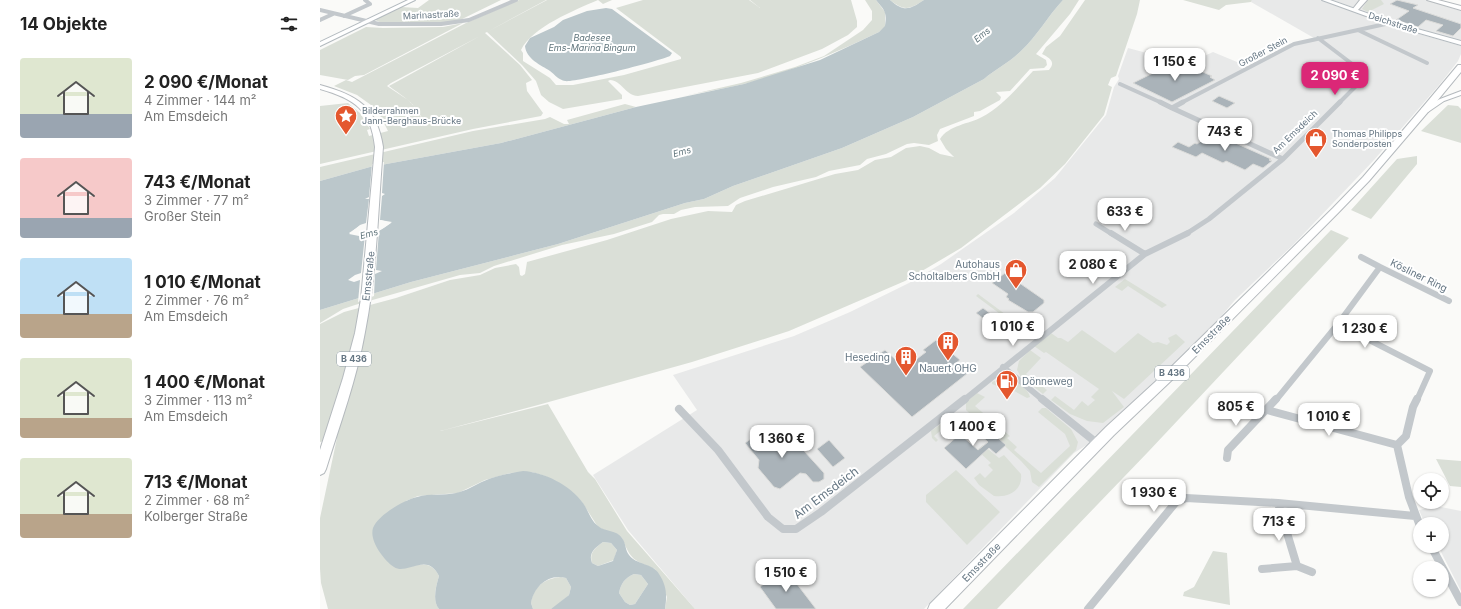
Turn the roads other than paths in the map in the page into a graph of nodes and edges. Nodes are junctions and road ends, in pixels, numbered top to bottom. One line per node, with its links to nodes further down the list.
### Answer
1 (366, 0): 11 (street)
2 (412, 0): 13 (main road)
3 (516, 0): 13 (street, Marinastraße)
4 (1325, 0): 9 (main road, Deichstraße)
5 (1364, 0): 9 (highway)
6 (1430, 0): 7 (highway)
7 (1461, 8)
8 (320, 10): 10 (street, Marinastraße)
9 (1355, 10): 14 (main road, Deichstraße)
10 (333, 14): 11 (street, Marinastraße); 12 (street)
11 (344, 16): 13 (street, Marinastraße)
12 (320, 20)
13 (367, 22): 17 (main road)
14 (1390, 23): 15 (street, Großer Stein); 18 (main road, Deichstraße)
15 (1358, 30): 16 (street, Großer Stein); 19 (street)
16 (1318, 38): 24 (street, Großer Stein); 26 (street, Am Emsdeich)
17 (320, 44)
18 (1461, 44)
19 (1427, 63)
20 (1461, 67): 25 (highway, Emsstraße / B 436)
21 (1120, 84): 24 (street)
22 (320, 87): 39 (main road, Emsstraße / B 436)
23 (1461, 93): 25 (main road)
24 (1172, 108): 26 (street)
25 (1425, 110): 36 (main road, Emsstraße / B 436)
26 (1283, 159): 28 (street, Am Emsdeich)
27 (1096, 224): 28 (street)
28 (1145, 254): 33 (street, Am Emsdeich)
29 (1360, 257): 30 (street, Kösliner Ring)
30 (1380, 267): 31 (street, Kösliner Ring); 32 (street, Kösliner Ring)
31 (1449, 301)
32 (1338, 324): 35 (street, Kösliner Ring); 37 (street)
33 (1003, 367): 34 (street, Am Emsdeich); 36 (street)
34 (679, 409)
35 (1267, 410): 37 (street); 38 (street, Kösliner Ring)
36 (1098, 444): 48 (main road, Emsstraße / B 436)
37 (1397, 446): 41 (street)
38 (1227, 458)
39 (320, 469)
40 (1278, 503): 41 (street); 43 (street); 47 (street)
41 (1415, 516)
42 (1435, 553): 46 (street)
43 (1297, 566): 44 (street); 45 (street)
44 (1262, 569)
45 (1312, 572)
46 (1461, 602)
47 (1092, 608)
48 (935, 609)

